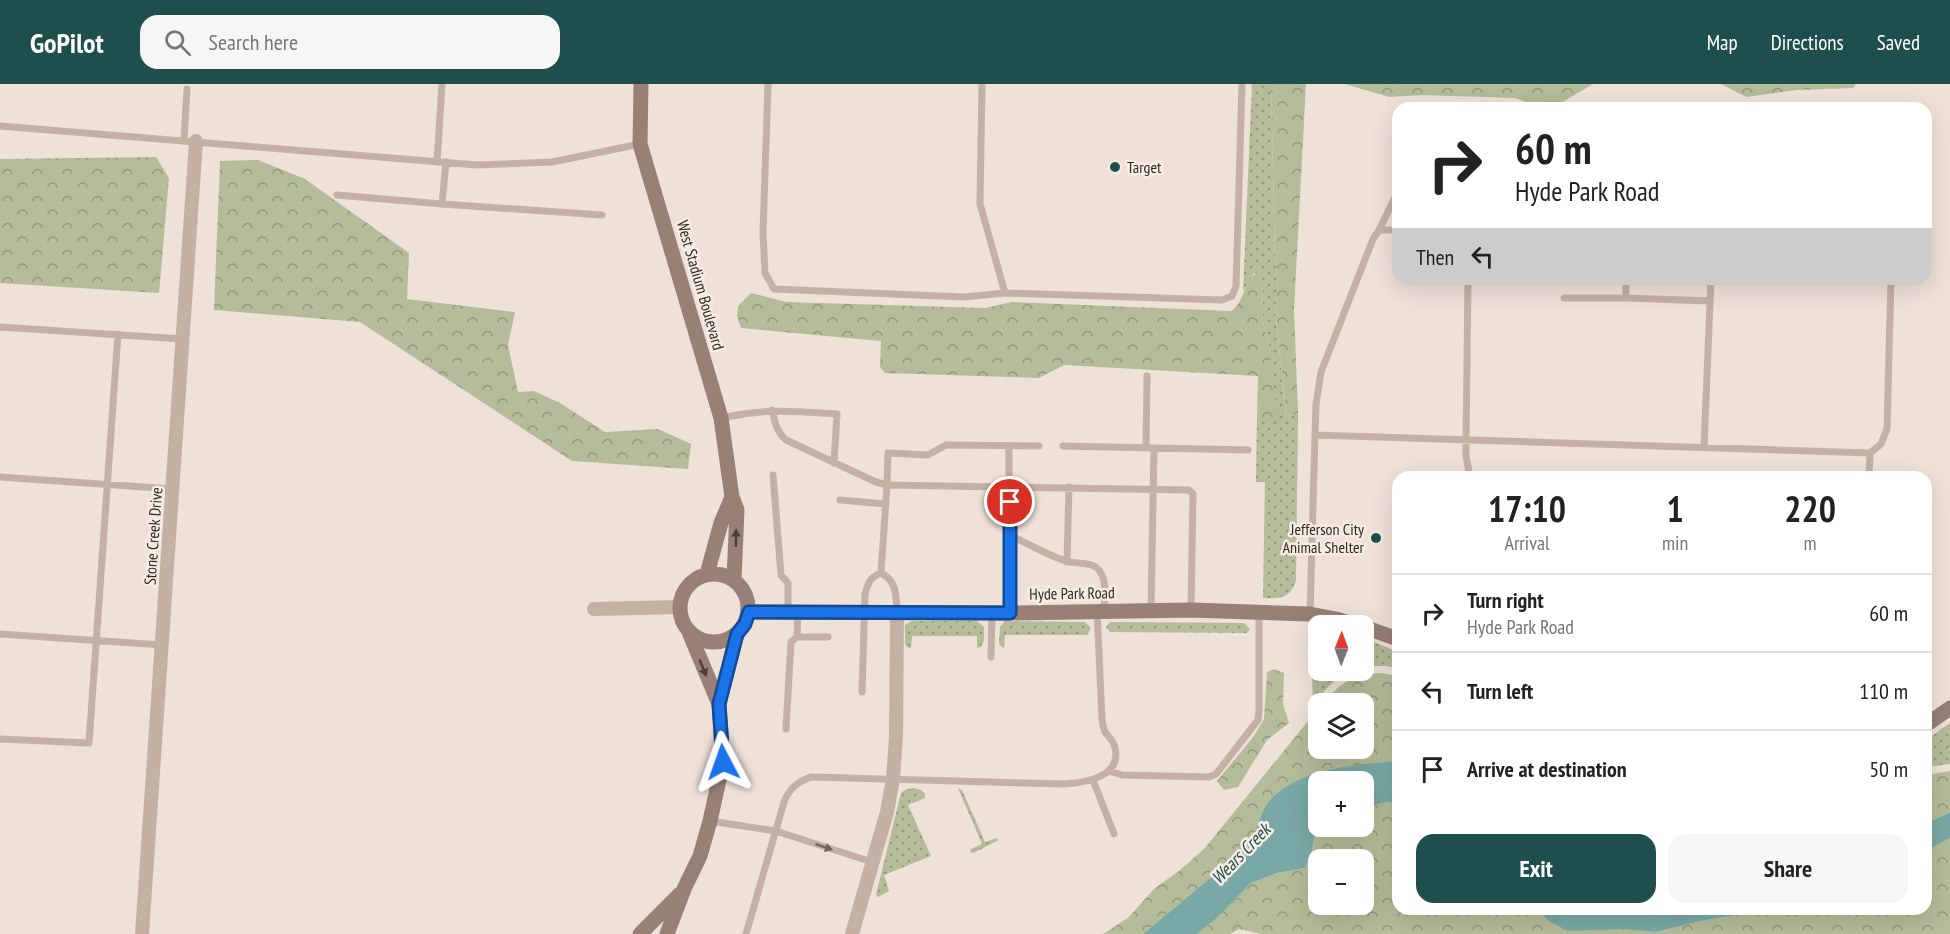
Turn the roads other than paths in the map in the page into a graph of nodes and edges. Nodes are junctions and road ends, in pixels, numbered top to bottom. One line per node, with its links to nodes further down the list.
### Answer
1 (442, 84): 10 (lane)
2 (641, 84): 9 (main road, West Stadium Boulevard)
3 (768, 84): 22 (lane)
4 (982, 84): 22 (lane)
5 (1242, 84): 22 (lane)
6 (187, 88): 8 (lane)
7 (0, 126): 8 (lane)
8 (190, 140): 10 (lane); 28 (street, Stone Creek Drive)
9 (640, 144): 11 (lane); 31 (main road, West Stadium Boulevard)
10 (437, 162): 11 (lane)
11 (446, 162): 14 (lane)
12 (337, 195): 14 (lane)
13 (1392, 203): 16 (lane)
14 (442, 204): 15 (lane)
15 (602, 214)
16 (1379, 230): 17 (lane); 32 (lane)
17 (1392, 230)
18 (1468, 285): 33 (lane)
19 (1626, 285): 24 (lane)
20 (1711, 285): 25 (lane)
21 (1891, 285): 41 (lane)
22 (1005, 293)
23 (1564, 298): 24 (lane)
24 (1626, 298): 25 (lane)
25 (1710, 301): 37 (lane)
26 (0, 327): 27 (lane)
27 (118, 334): 28 (lane); 47 (lane)
28 (183, 339): 51 (street, Stone Creek Drive)
29 (1147, 376): 38 (lane)
30 (772, 410): 31 (lane); 42 (lane); 42 (lane)
31 (721, 418): 53 (main road, West Stadium Boulevard)
32 (1315, 435): 33 (lane); 73 (lane)
33 (1466, 440): 37 (lane); 43 (lane)
34 (1009, 446): 35 (lane); 48 (lane); 49 (lane)
35 (1039, 446)
36 (1063, 446): 38 (lane)
37 (1704, 447): 41 (lane)
38 (1146, 448): 39 (lane)
39 (1154, 448): 40 (lane); 52 (lane)
40 (1248, 450)
41 (1870, 453): 44 (lane)
42 (834, 463): 48 (lane)
43 (1469, 471)
44 (1869, 471)
45 (773, 475): 67 (lane)
46 (0, 477): 47 (lane)
47 (107, 484): 51 (lane); 82 (lane)
48 (887, 485): 49 (lane); 55 (lane)
49 (1010, 486): 50 (lane); 56 (lane)
50 (1069, 488): 52 (lane); 57 (lane)
51 (172, 489): 83 (street, Stone Creek Drive)
52 (1154, 489): 63 (lane); 64 (lane)
53 (732, 497): 59 (main road, West Stadium Boulevard); 60 (main road, West Stadium Boulevard, one-way to 53)
54 (840, 500): 55 (lane)
55 (886, 504): 58 (lane)
56 (1010, 535): 57 (lane); 72 (lane)
57 (1067, 562): 65 (lane)
58 (881, 573): 68 (lane); 69 (lane)
59 (707, 574): 60 (main road); 61 (main road)
60 (734, 580): 66 (main road)
61 (680, 607): 62 (street); 76 (main road)
62 (594, 609)
63 (1151, 610): 64 (main road, Hyde Park Road); 65 (main road, Hyde Park Road)
64 (1191, 610): 70 (main road, Hyde Park Road)
65 (1101, 611): 72 (main road, Hyde Park Road); 91 (lane)
66 (749, 612): 67 (main road, Hyde Park Road); 78 (main road)
67 (793, 612): 68 (main road, Hyde Park Road); 79 (lane)
68 (864, 612): 69 (main road, Hyde Park Road); 85 (lane)
69 (897, 612): 71 (main road, Hyde Park Road); 92 (street)
70 (1258, 612): 73 (main road, Hyde Park Road); 91 (lane)
71 (992, 613): 72 (main road, Hyde Park Road); 84 (lane)
72 (1010, 613)
73 (1310, 614): 74 (main road, Hyde Park Road)
74 (1315, 615)
75 (1374, 631): 81 (main road)
76 (689, 632): 78 (main road); 86 (main road, one-way to 86)
77 (0, 634): 82 (lane)
78 (737, 634): 86 (main road)
79 (797, 637): 80 (lane); 89 (lane)
80 (828, 637)
81 (1392, 637)
82 (96, 640): 83 (lane); 90 (lane)
83 (162, 645): 99 (street, Stone Creek Drive)
84 (991, 657)
85 (862, 692)
86 (719, 704): 94 (main road)
87 (1950, 708): 88 (main road)
88 (1932, 721)
89 (786, 729)
90 (0, 739)
91 (1109, 771): 93 (lane)
92 (893, 779): 93 (lane); 95 (lane); 97 (street)
93 (1093, 780): 96 (lane)
94 (710, 821): 95 (lane); 98 (main road)
95 (776, 831): 97 (lane, one-way to 97); 103 (lane)
96 (1114, 834)
97 (872, 862): 104 (street)
98 (684, 890): 100 (main road); 101 (main road); 102 (main road)
99 (142, 934)
100 (640, 934)
101 (654, 934)
102 (667, 934)
103 (746, 934)
104 (852, 934)

